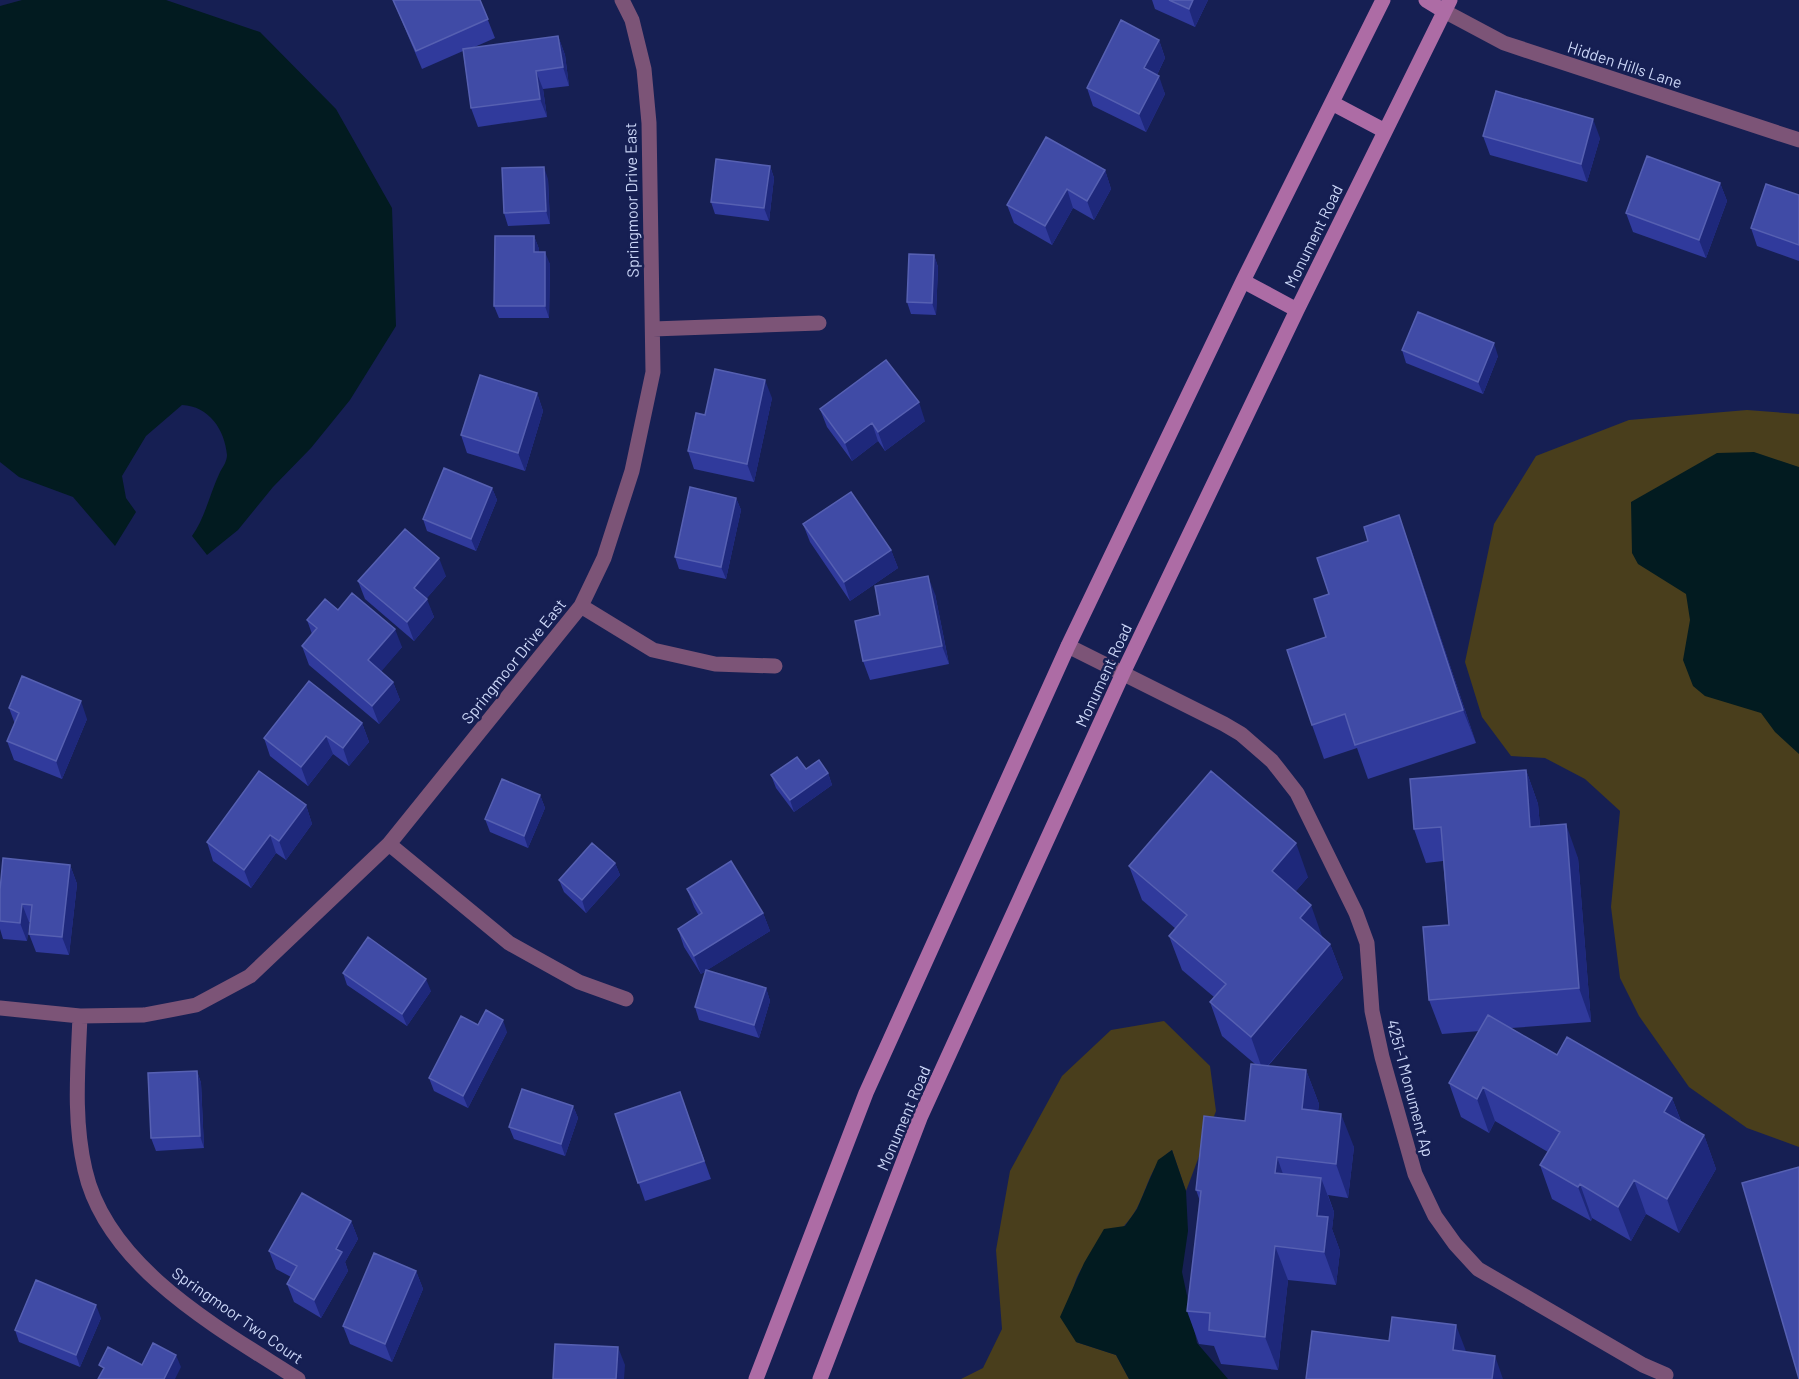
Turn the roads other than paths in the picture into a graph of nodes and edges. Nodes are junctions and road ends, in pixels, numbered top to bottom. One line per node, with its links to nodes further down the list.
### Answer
1 (622, 0): 11 (street, Springmoor Drive East)
2 (1383, 0): 5 (street)
3 (1426, 0): 4 (street)
4 (1447, 5): 6 (street, Monument Road); 7 (street, Hidden Hills Lane)
5 (1332, 103): 6 (street); 8 (street)
6 (1385, 131): 9 (street, Monument Road)
7 (1799, 140)
8 (1243, 282): 9 (street); 13 (street)
9 (1297, 310): 15 (street, Monument Road)
10 (819, 323): 11 (street)
11 (652, 329): 12 (street, Springmoor Drive East)
12 (581, 606): 14 (street); 16 (street, Springmoor Drive East)
13 (1068, 646): 15 (street, 4251-1 Monument Ap); 22 (street)
14 (775, 666)
15 (1124, 671): 20 (street, 4251-1 Monument Ap); 23 (street, Monument Road)
16 (389, 844): 17 (street); 19 (street, Springmoor Drive East)
17 (626, 999)
18 (0, 1008): 19 (street, Springmoor Drive East)
19 (80, 1016): 21 (street, Springmoor Two Court)
20 (1666, 1374)
21 (298, 1379)
22 (756, 1379)
23 (820, 1379)

